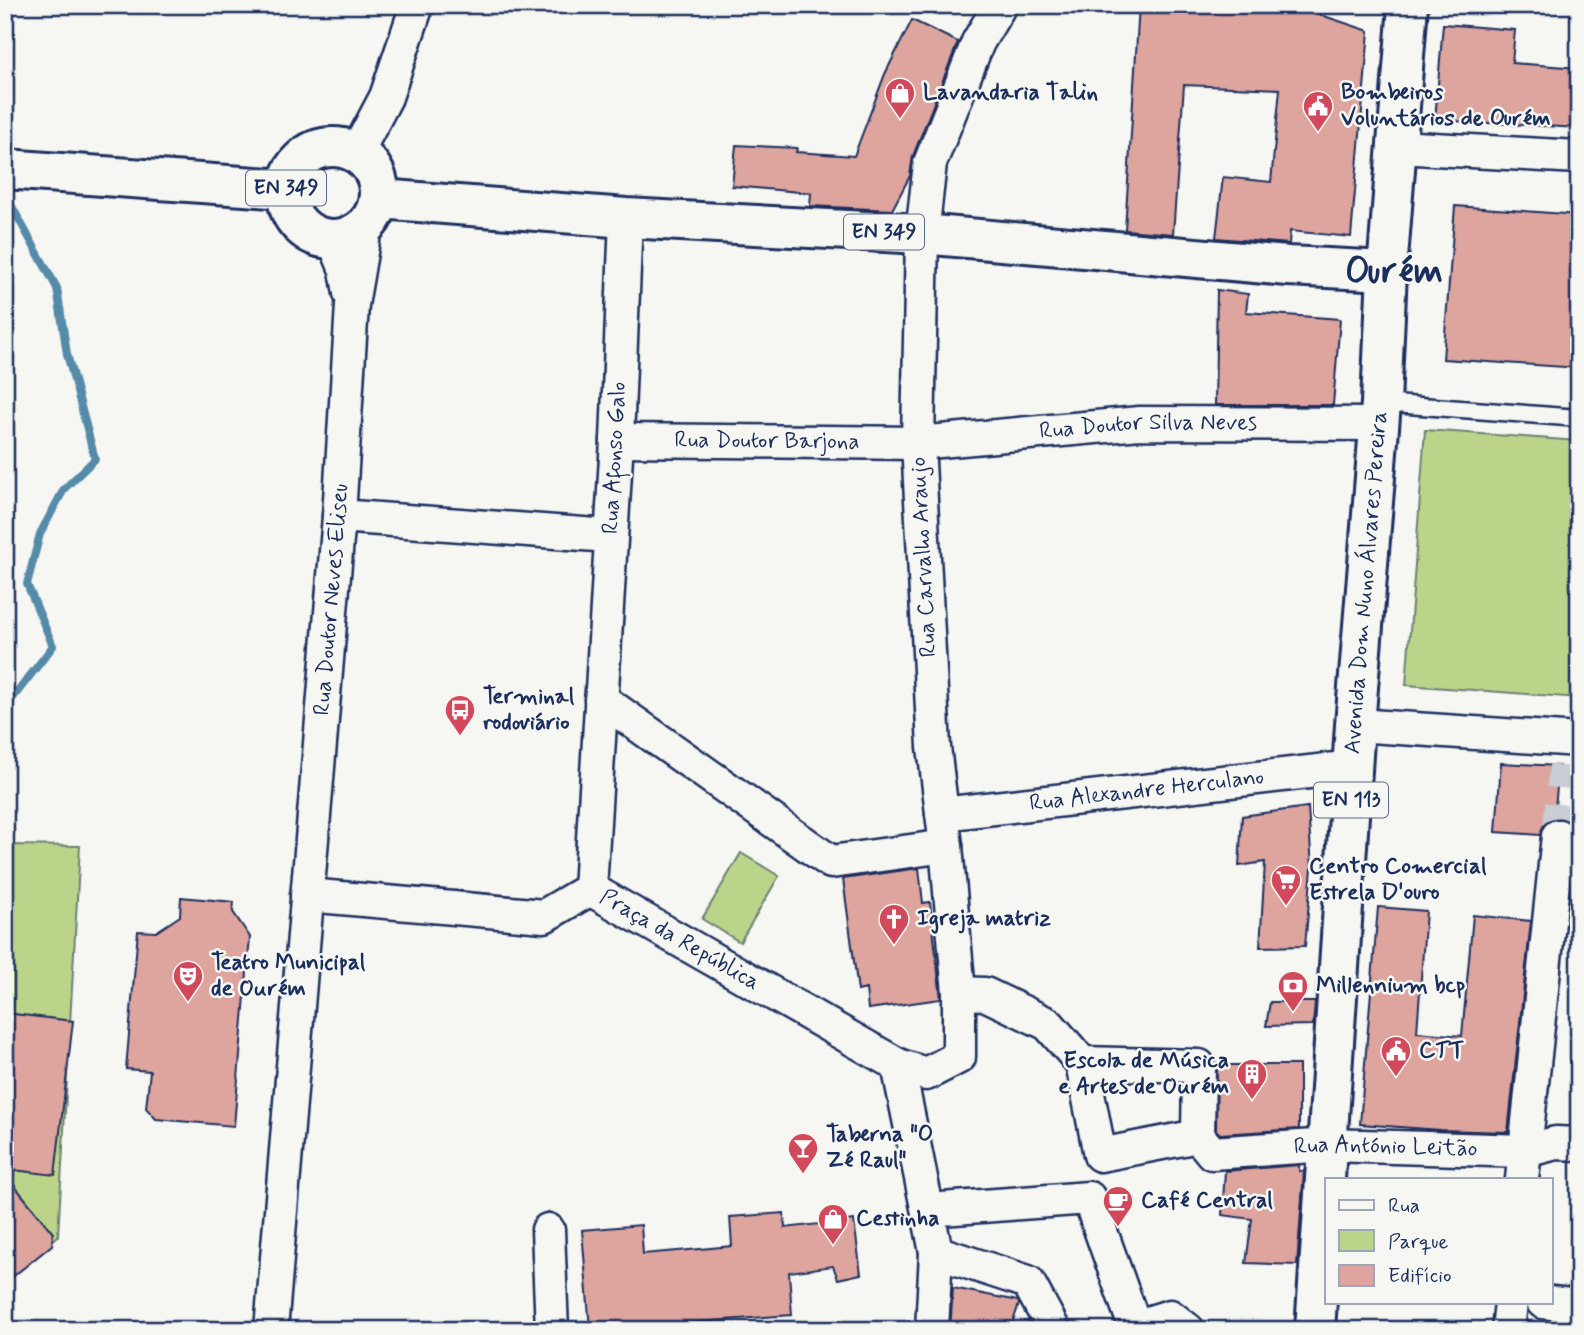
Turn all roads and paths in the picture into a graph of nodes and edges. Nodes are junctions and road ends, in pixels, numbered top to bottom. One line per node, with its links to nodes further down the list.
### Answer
1 (417, 5): 5 (street)
2 (1000, 5): 11 (street, Rua Carvalho Araujo)
3 (1408, 5): 4 (main road, Avenida Dom Nuno Álvares Pereira / EN 113)
4 (1397, 147): 6 (street); 12 (main road, Avenida Dom Nuno Álvares Pereira / EN 113)
5 (357, 152): 8 (main road, EN 349); 10 (main road)
6 (1579, 157)
7 (5, 169): 8 (main road, EN 349)
8 (285, 190): 10 (main road, EN 349)
9 (626, 218): 10 (main road, EN 349); 11 (main road, EN 349); 15 (street, Rua Afonso Galo)
10 (359, 223): 17 (street, Rua Doutor Neves Eliseu)
11 (922, 234): 12 (main road, EN 349); 16 (street, Rua Carvalho Araujo)
12 (1387, 271): 13 (main road, Avenida Dom Nuno Álvares Pereira / EN 113)
13 (1380, 413): 14 (lane); 16 (street, Rua Doutor Silva Neves); 20 (main road, Avenida Dom Nuno Álvares Pereira / EN 113)
14 (1579, 418)
15 (617, 440): 16 (street, Rua Doutor Barjona); 18 (street, Rua Afonso Galo)
16 (918, 443): 23 (street, Rua Carvalho Araujo)
17 (339, 516): 18 (street); 27 (street, Rua Doutor Neves Eliseu)
18 (610, 536): 19 (street, Rua Afonso Galo)
19 (601, 699): 25 (street); 26 (street, Praça da República)
20 (1355, 725): 21 (street); 22 (main road, Avenida Dom Nuno Álvares Pereira / EN 113)
21 (1570, 748)
22 (1353, 767): 23 (street, Rua Alexandre Herculano); 33 (main road, Avenida Dom Nuno Álvares Pereira / EN 113)
23 (942, 814): 25 (street, Rua Carvalho Araujo)
24 (1558, 836): 35 (street)
25 (946, 846): 28 (street, Rua Carvalho Araujo)
26 (590, 889): 27 (street); 30 (street, Praça da República)
27 (307, 895): 46 (street, Rua Doutor Neves Eliseu)
28 (959, 993): 29 (street); 30 (street, Rua Carvalho Araujo)
29 (1082, 1063): 31 (street); 34 (street)
30 (898, 1065): 39 (street)
31 (1198, 1136): 33 (street, Rua António Leitão); 34 (street)
32 (1579, 1144): 35 (street, Rua António Leitão)
33 (1329, 1146): 35 (street, Rua António Leitão); 36 (main road, Avenida Dom Nuno Álvares Pereira / EN 113)
34 (1100, 1155): 37 (street)
35 (1524, 1165)
36 (1327, 1178)
37 (1089, 1198): 39 (street); 45 (street)
38 (1325, 1199): 51 (main road, Avenida Dom Nuno Álvares Pereira / EN 113)
39 (928, 1210): 41 (street)
40 (548, 1230): 47 (street)
41 (936, 1252): 48 (street); 49 (street)
42 (1552, 1303): 44 (street)
43 (1511, 1304): 52 (street)
44 (1579, 1306)
45 (1133, 1328): 50 (street)
46 (271, 1330)
47 (552, 1330)
48 (932, 1330)
49 (1054, 1330)
50 (1188, 1330)
51 (1315, 1330)
52 (1508, 1330)

